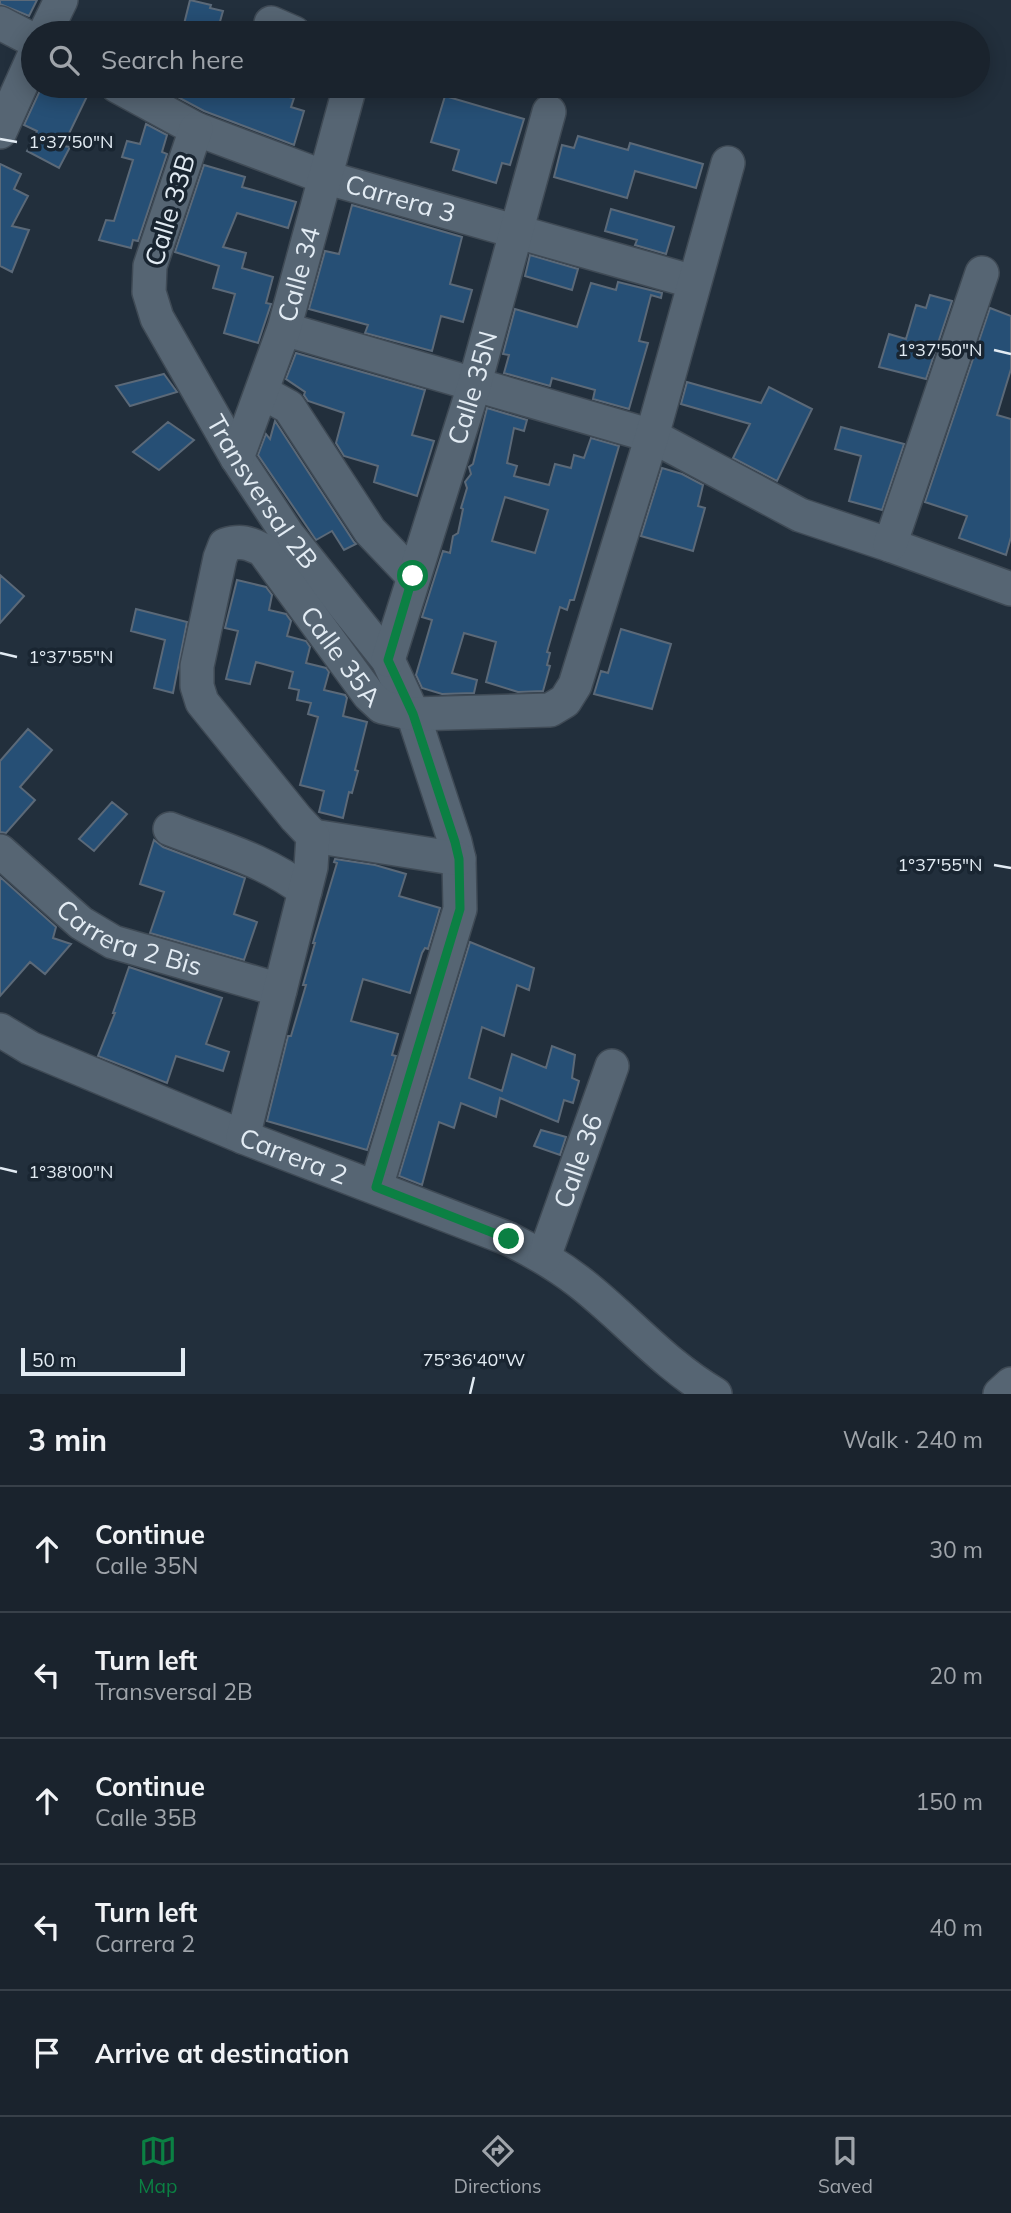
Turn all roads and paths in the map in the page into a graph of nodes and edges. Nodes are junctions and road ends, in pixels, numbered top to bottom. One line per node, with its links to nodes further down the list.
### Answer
1 (61, 0): 2 (street)
2 (51, 21)
3 (0, 23): 4 (street)
4 (21, 34)
5 (21, 85): 10 (street)
6 (139, 98): 9 (street, Carrera 3)
7 (347, 98): 12 (street, Calle 34)
8 (549, 113): 13 (street, Calle 35N)
9 (196, 129): 12 (street, Carrera 3); 16 (street, Calle 33B)
10 (0, 132)
11 (728, 163): 15 (street, Calle 35A)
12 (324, 177): 13 (street, Carrera 3); 17 (street, Calle 34)
13 (515, 231): 15 (street, Carrera 3); 18 (street, Calle 35N)
14 (982, 273): 22 (street)
15 (694, 282): 20 (street, Calle 35A)
16 (149, 292): 21 (street, Transversal 2B)
17 (284, 329): 18 (street); 19 (street, Calle 34)
18 (474, 386): 20 (street); 23 (street, Calle 35N)
19 (262, 392): 21 (street, Calle 34); 23 (street)
20 (652, 436): 22 (street); 26 (street, Calle 35A)
21 (237, 458): 25 (street, Transversal 2B)
22 (890, 545): 24 (street)
23 (413, 576): 25 (street, Calle 35N)
24 (1011, 589)
25 (388, 660): 26 (street, Transversal 2B)
26 (413, 714): 28 (street, Calle 35A); 30 (street, Transversal 2B)
27 (170, 830): 31 (street)
28 (313, 836): 30 (street); 31 (street)
29 (0, 851): 32 (street, Carrera 2 Bis)
30 (459, 859): 36 (street, Transversal 2B)
31 (305, 891): 32 (street)
32 (279, 990): 35 (street)
33 (0, 1030): 35 (street, Carrera 2)
34 (612, 1066): 37 (street, Calle 36)
35 (243, 1137): 36 (street, Carrera 2)
36 (376, 1187): 37 (street, Carrera 2)
37 (544, 1257): 39 (street, Carrera 2)
38 (1011, 1384): 40 (street)
39 (715, 1394)
40 (999, 1394)

